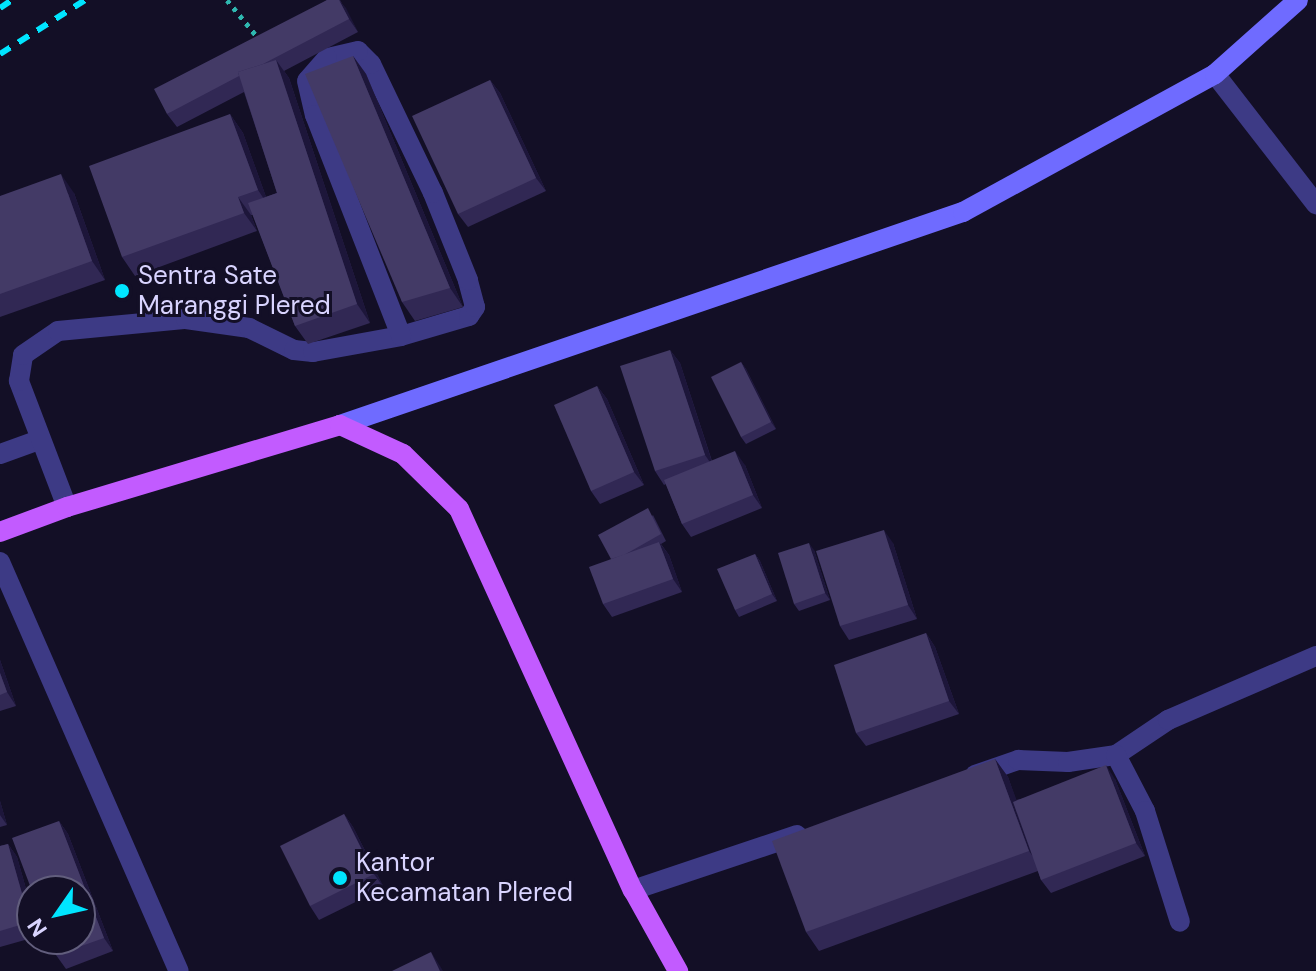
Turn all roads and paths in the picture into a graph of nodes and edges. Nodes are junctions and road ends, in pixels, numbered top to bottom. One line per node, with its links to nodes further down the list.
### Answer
1 (227, 0): 3 (path)
2 (1298, 0): 4 (street)
3 (251, 31)
4 (1215, 74): 5 (street); 7 (street)
5 (1316, 204)
6 (401, 336): 6 (street); 8 (street)
7 (340, 425): 10 (main road); 17 (main road)
8 (39, 440): 9 (street); 10 (street)
9 (0, 454)
10 (67, 507): 11 (main road)
11 (0, 532)
12 (0, 562): 19 (street)
13 (1316, 656): 14 (street)
14 (1116, 755): 15 (street); 18 (street)
15 (959, 780)
16 (811, 830): 17 (street)
17 (633, 890): 20 (main road)
18 (1180, 922)
19 (179, 971)
20 (678, 971)

